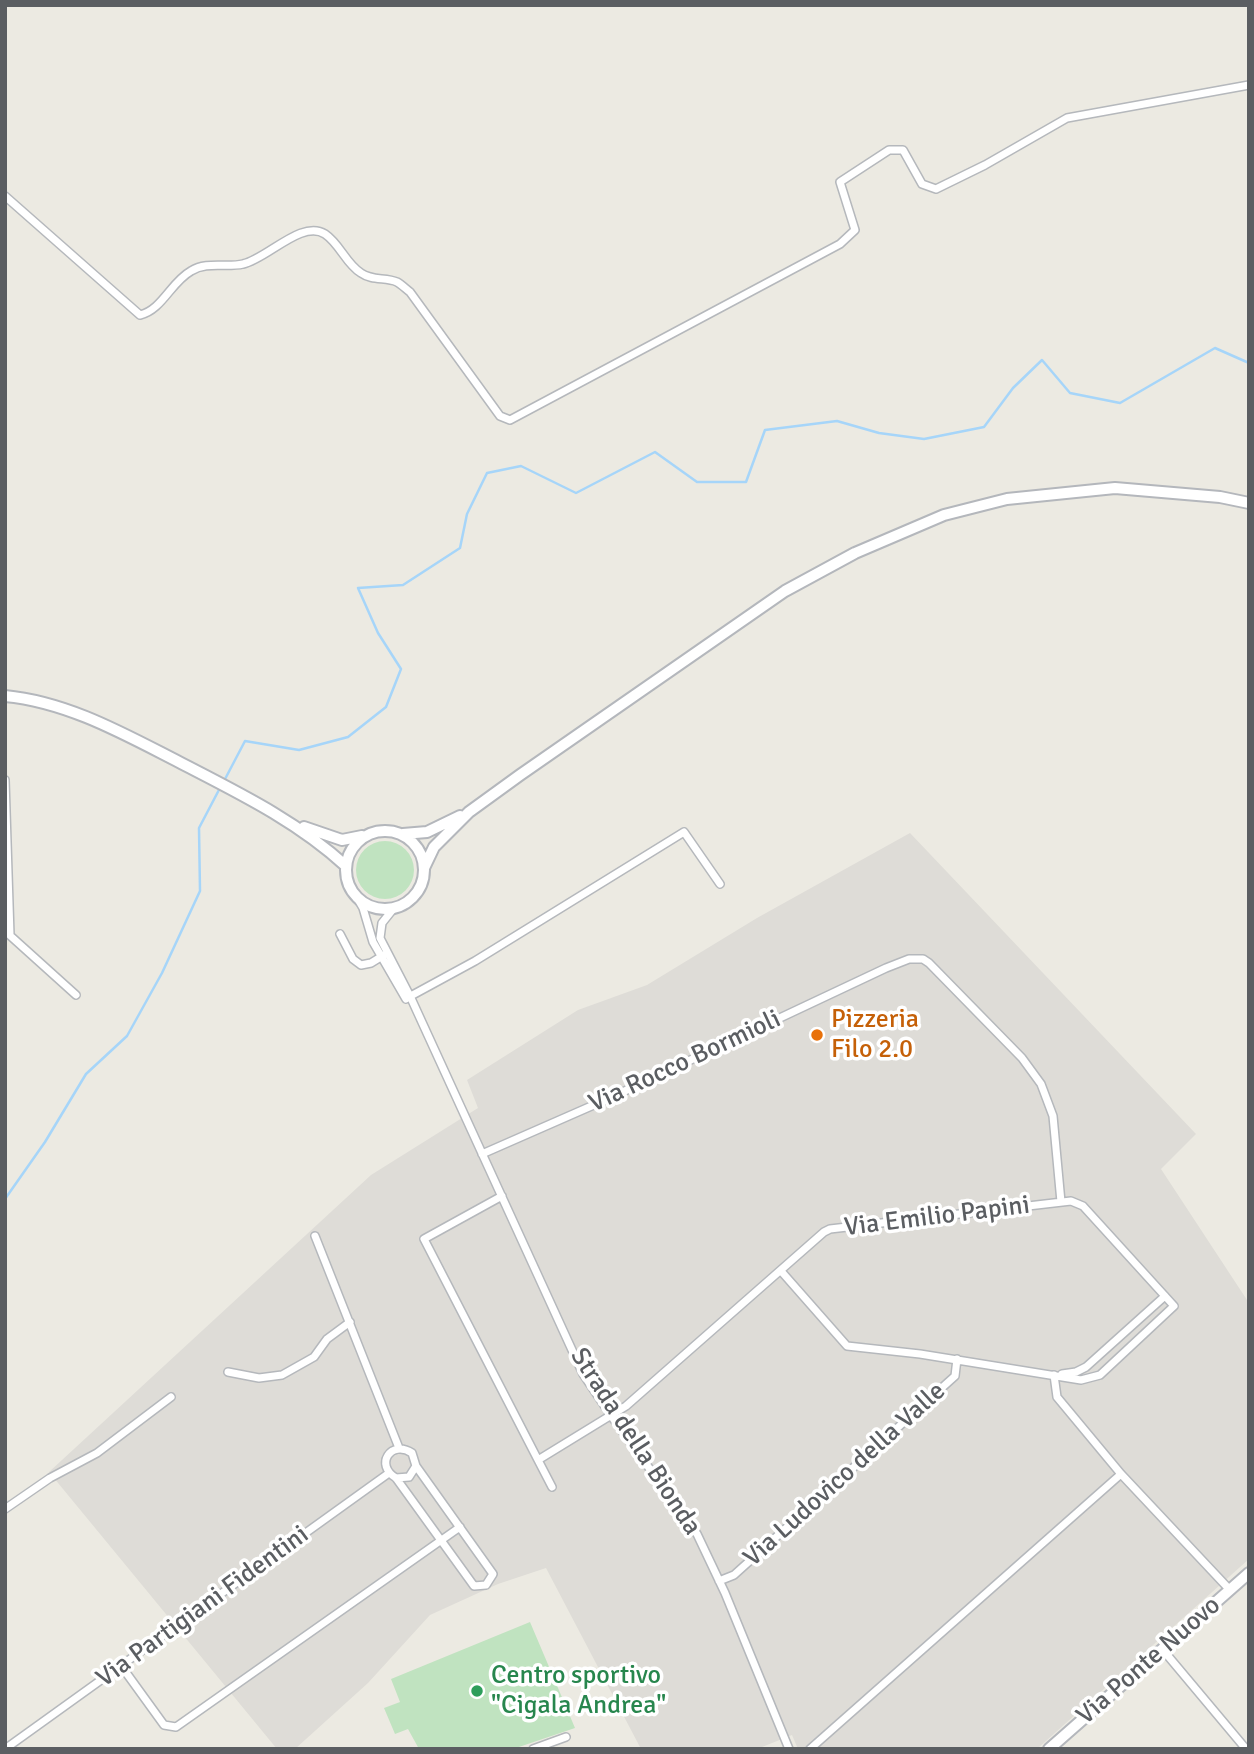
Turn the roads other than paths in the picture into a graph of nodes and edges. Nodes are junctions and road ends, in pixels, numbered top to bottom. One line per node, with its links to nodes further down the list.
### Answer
1 (1249, 85): 2 (street)
2 (5, 196)
3 (1249, 503): 6 (street)
4 (5, 696): 7 (street)
5 (5, 780): 10 (street)
6 (469, 812): 8 (street); 12 (street)
7 (291, 822): 9 (street); 11 (street)
8 (398, 833): 9 (street); 12 (street)
9 (368, 835): 11 (street)
10 (6, 842): 16 (street)
11 (346, 866): 14 (street)
12 (424, 868): 15 (street)
13 (720, 884): 20 (street)
14 (356, 896): 15 (street); 18 (street, Strada della Bionda)
15 (394, 908): 18 (street, Strada della Bionda)
16 (8, 933): 19 (street)
17 (340, 934): 18 (street)
18 (385, 955): 20 (street, Strada della Bionda)
19 (76, 995)
20 (408, 997): 21 (street, Strada della Bionda)
21 (482, 1154): 22 (street, Strada della Bionda); 23 (street, Via Rocco Bormioli)
22 (502, 1196): 32 (street, Strada della Bionda); 34 (street)
23 (1061, 1202): 25 (street, Via Emilio Papini); 26 (street, Via Emilio Papini)
24 (316, 1236): 27 (street)
25 (781, 1271): 28 (street, Via Emilio Papini); 32 (street, Via Emilio Papini)
26 (1165, 1296): 30 (street); 30 (street, Via Emilio Papini)
27 (350, 1322): 29 (street); 33 (street)
28 (957, 1359): 30 (street, Via Emilio Papini); 43 (street, Via Ludovico della Valle)
29 (228, 1372)
30 (1054, 1374): 36 (street)
31 (171, 1397): 39 (street)
32 (612, 1417): 34 (street, Via Emilio Papini); 43 (street, Strada della Bionda)
33 (399, 1448): 35 (street); 37 (street)
34 (538, 1460): 38 (street)
35 (416, 1466): 37 (street); 40 (street)
36 (1121, 1474): 44 (street); 52 (street)
37 (392, 1476): 41 (street); 46 (street, Via Partigiani Fidentini)
38 (552, 1487)
39 (5, 1509)
40 (460, 1527): 41 (street); 41 (street)
41 (441, 1540): 46 (street)
42 (1249, 1573): 44 (street, Via Ponte Nuovo)
43 (719, 1581): 51 (street, Strada della Bionda)
44 (1230, 1590): 45 (street, Via Ponte Nuovo)
45 (1163, 1650): 53 (street, Via Ponte Nuovo); 54 (street)
46 (122, 1667): 48 (street, Via Partigiani Fidentini)
47 (566, 1737): 50 (street)
48 (17, 1745): 49 (street, Via Partigiani Fidentini)
49 (5, 1749)
50 (533, 1749)
51 (789, 1749)
52 (810, 1749)
53 (1049, 1749)
54 (1246, 1749)

